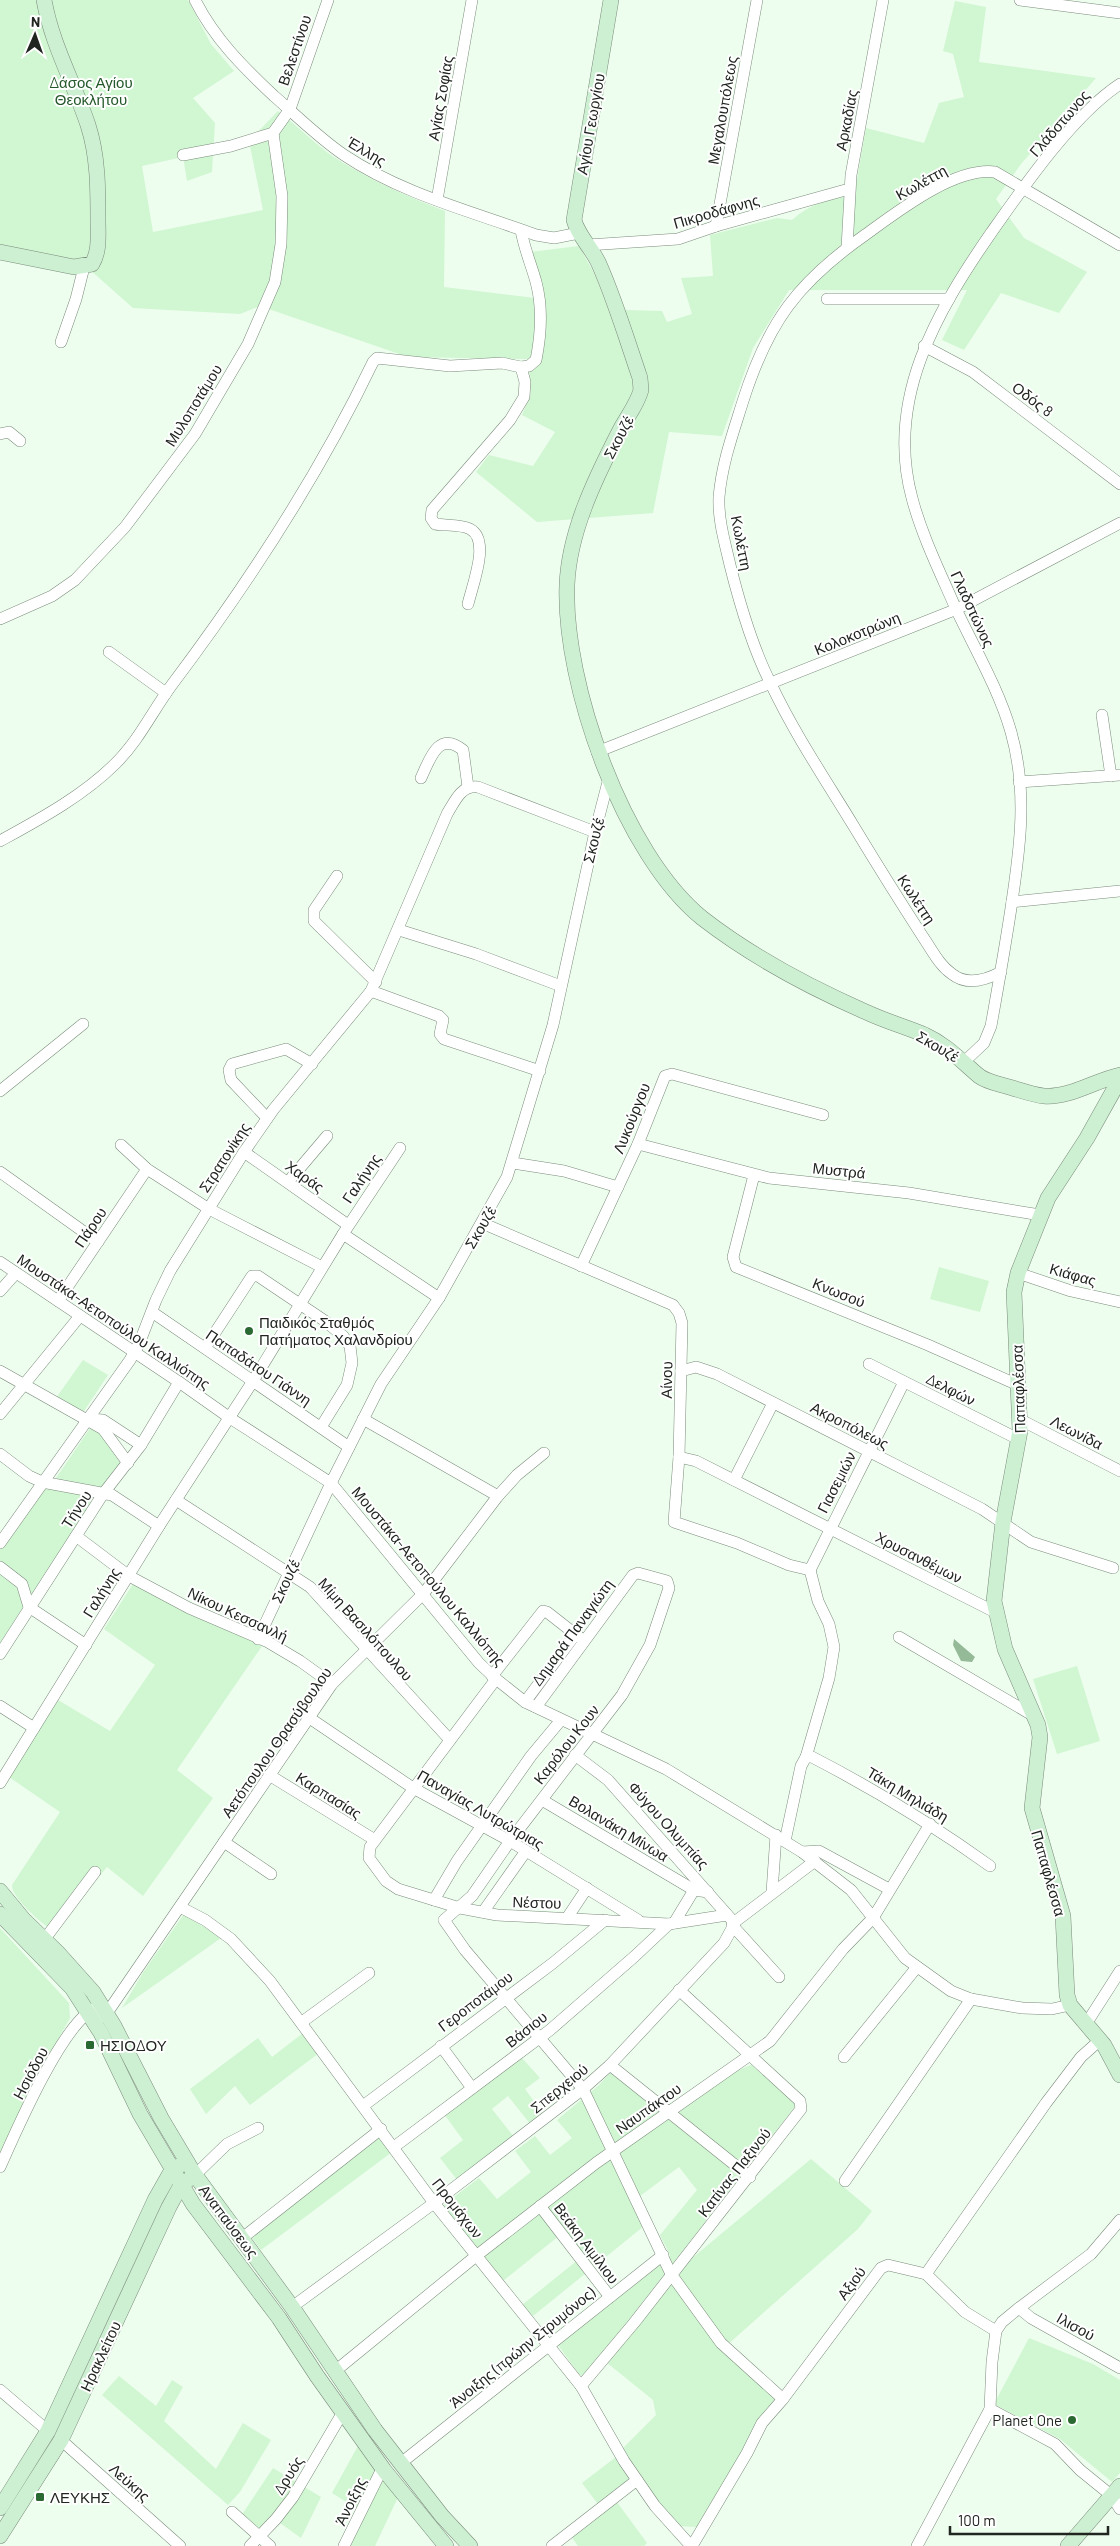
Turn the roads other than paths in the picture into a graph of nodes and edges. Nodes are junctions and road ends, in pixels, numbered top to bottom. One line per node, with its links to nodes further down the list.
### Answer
1 (44, 0): 23 (street)
2 (195, 0): 11 (street, Έλλης)
3 (328, 0): 11 (street, Βελεστίνου)
4 (472, 0): 16 (street, Αγίας Σοφίας)
5 (611, 0): 19 (street, Αγίου Γεωργίου)
6 (757, 0): 17 (street, Μεγαλουπόλεως)
7 (884, 0): 15 (street, Αρκαδίας)
8 (1020, 0): 9 (street)
9 (1120, 13)
10 (1120, 84): 14 (street, Γλάδστωνος)
11 (290, 109): 12 (street, Βελεστίνου); 16 (street, Έλλης)
12 (273, 133): 13 (street); 35 (street, Μυλοποτάμου)
13 (184, 155)
14 (1024, 187): 20 (street, Κωλέττη); 21 (street, Κωλέττη); 24 (street, Γλαδστώνος)
15 (849, 189): 17 (street, Πικροδάφνης); 21 (street, Αρκαδίας)
16 (437, 200): 18 (street, Έλλης)
17 (716, 226): 19 (street, Πικροδάφνης)
18 (521, 230): 19 (street, Έλλης); 28 (street)
19 (584, 239): 40 (street, Σκουζέ)
20 (1120, 245)
21 (847, 248): 37 (street, Κωλέττη)
22 (0, 252): 23 (street)
23 (84, 267): 26 (street)
24 (949, 299): 25 (street); 27 (street, Γλαδστώνος)
25 (827, 300)
26 (61, 342)
27 (924, 346): 31 (street, Οδός 8); 34 (street, Γλαδστώνος)
28 (521, 367): 33 (street); 38 (street)
29 (0, 434): 30 (street)
30 (20, 441)
31 (1120, 484)
32 (1120, 523): 34 (street, Κολοκοτρώνη)
33 (468, 604)
34 (956, 609): 37 (street, Κολοκοτρώνη); 44 (street, Γλαδστώνος)
35 (0, 619)
36 (109, 652): 38 (street)
37 (770, 684): 40 (street, Κολοκοτρώνη); 52 (street, Κωλέττη)
38 (166, 693): 47 (street)
39 (1102, 715): 41 (street)
40 (597, 752): 43 (street, Σκουζέ)
41 (1116, 776): 44 (street)
42 (421, 778): 45 (street)
43 (609, 778): 46 (street, Σκουζέ); 56 (street, Σκουζέ)
44 (1019, 782): 50 (street, Γλαδστώνος)
45 (468, 787): 46 (street); 51 (street, Στρατονίκης)
46 (595, 832): 54 (street, Σκουζέ)
47 (0, 841)
48 (337, 876): 53 (street)
49 (1120, 891): 50 (street)
50 (1012, 902): 52 (street, Γλαδστώνος)
51 (399, 930): 53 (street, Στρατονίκης); 54 (street)
52 (1001, 972): 56 (street, Γλαδστώνος)
53 (373, 986): 57 (street, Στρατονίκης); 58 (street)
54 (561, 986): 58 (street, Σκουζέ)
55 (82, 1024): 61 (street)
56 (965, 1061): 59 (street, Σκουζέ)
57 (312, 1064): 63 (street, Στρατονίκης); 63 (street)
58 (540, 1071): 69 (street, Σκουζέ)
59 (1120, 1075)
60 (1120, 1079): 76 (street, Παπαφλέσσα)
61 (0, 1091)
62 (823, 1115): 65 (street, Λυκούργου)
63 (267, 1118): 68 (street, Στρατονίκης)
64 (327, 1136): 73 (street)
65 (638, 1144): 72 (street, Μυστρά); 74 (street, Λυκούργου)
66 (121, 1145): 70 (street)
67 (400, 1148): 78 (street, Γαλήνης)
68 (244, 1152): 73 (street, Χαράς); 75 (street, Στρατονίκης)
69 (513, 1163): 74 (street); 77 (street, Σκουζέ)
70 (147, 1169): 75 (street); 79 (street, Πάρου)
71 (0, 1172): 79 (street)
72 (754, 1175): 76 (street, Μυστρά); 101 (street, Κνωσού)
73 (288, 1182): 78 (street, Χαράς)
74 (618, 1187): 81 (street, Λυκούργου)
75 (209, 1209): 82 (street); 90 (street, Στρατονίκης)
76 (1040, 1215): 84 (street, Παπαφλέσσα)
77 (482, 1222): 81 (street, Αίνου); 86 (street, Σκουζέ)
78 (345, 1230): 82 (street, Γαλήνης); 86 (street, Χαράς)
79 (98, 1242): 87 (street, Πάρου)
80 (0, 1262): 83 (street, Μουστάκα-Αετοπούλου Καλλιόπης)
81 (581, 1266): 96 (street, Αίνου)
82 (322, 1267): 89 (street, Γαλήνης)
83 (16, 1273): 85 (street); 87 (street, Μουστάκα-Αετοπούλου Καλλιόπης)
84 (1018, 1273): 88 (street, Κιάφας); 101 (street, Παπαφλέσσα)
85 (0, 1291)
86 (439, 1298): 105 (street, Σκουζέ)
87 (58, 1301): 91 (street, Μουστάκα-Αετοπούλου Καλλιόπης)
88 (1120, 1302)
89 (300, 1304): 92 (street); 97 (street, Γαλήνης); 108 (street)
90 (152, 1312): 92 (street, Παπαδάτου Γιάννη); 93 (street, Στρατονίκης)
91 (80, 1316): 93 (street, Μουστάκα-Αετοπούλου Καλλιόπης); 100 (street)
92 (205, 1348): 97 (street, Παπαδάτου Γιάννη)
93 (135, 1352): 98 (street, Μουστάκα-Αετοπούλου Καλλιόπης); 106 (street, Στρατονίκης)
94 (868, 1364): 99 (street, Δελφών)
95 (0, 1371): 100 (street)
96 (681, 1371): 102 (street, Ακροπόλεως); 115 (street, Αίνου)
97 (253, 1381): 104 (street, Γαλήνης); 108 (street, Παπαδάτου Γιάννη)
98 (179, 1382): 104 (street, Μουστάκα-Αετοπούλου Καλλιόπης); 110 (street, Τήνου)
99 (904, 1382): 109 (street, Δελφών); 112 (street, Γιασεμιών)
100 (24, 1384): 103 (street); 106 (street)
101 (1018, 1386): 107 (street, Παπαφλέσσα)
102 (773, 1403): 112 (street, Ακροπόλεως); 118 (street)
103 (0, 1414)
104 (230, 1418): 120 (street, Μουστάκα-Αετοπούλου Καλλιόπης); 123 (street, Γαλήνης)
105 (363, 1419): 111 (street, Σκουζέ); 122 (street)
106 (86, 1420): 110 (street); 116 (street); 119 (street, Στρατονίκης)
107 (1021, 1420): 109 (street, Παπαφλέσσα); 117 (street, Λεωνίδα)
108 (321, 1427): 111 (street, Παπαδάτου Γιάννη)
109 (1020, 1440): 124 (street, Παπαφλέσσα)
110 (141, 1445): 116 (street, Τήνου)
111 (349, 1447): 120 (street, Σκουζέ)
112 (868, 1452): 124 (street, Ακροπόλεως); 126 (street, Γιασεμιών)
113 (0, 1454): 119 (street)
114 (544, 1454): 122 (street, Αετόπουλου Θρασύβουλου)
115 (679, 1457): 118 (street, Χρυσανθέμων); 131 (street, Αίνου)
116 (128, 1462): 121 (street, Τήνου)
117 (1120, 1471)
118 (734, 1480): 126 (street, Χρυσανθέμων)
119 (42, 1482): 121 (street); 128 (street, Στρατονίκης)
120 (331, 1483): 132 (street, Σκουζέ); 135 (street, Μουστάκα-Αετοπούλου Καλλιόπης)
121 (104, 1494): 125 (street); 127 (street, Τήνου)
122 (498, 1496): 135 (street, Αετόπουλου Θρασύβουλου)
123 (176, 1500): 125 (street, Γαλήνης); 132 (street, Μίμη Βασιλόπουλου)
124 (1003, 1522): 130 (street, Ακροπόλεως); 137 (street, Παπαφλέσσα)
125 (159, 1526): 134 (street, Γαλήνης)
126 (830, 1527): 131 (street, Γιασεμιών); 137 (street, Χρυσανθέμων)
127 (76, 1536): 134 (street, Νίκου Κεσσανλή); 136 (street, Τήνου)
128 (0, 1543)
129 (0, 1568): 136 (street)
130 (1113, 1568)
131 (810, 1570): 156 (street)
132 (289, 1574): 140 (street, Σκουζέ); 142 (street, Μίμη Βασιλόπουλου)
133 (632, 1575): 139 (street, Δημαρά Παναγιώτη); 153 (street, Καρόλου Κουν)
134 (129, 1576): 140 (street, Νίκου Κεσσανλή); 141 (street, Γαλήνης)
135 (424, 1593): 142 (street, Αετόπουλου Θρασύβουλου); 144 (street, Μουστάκα-Αετοπούλου Καλλιόπης)
136 (29, 1607): 141 (street); 143 (street, Τήνου)
137 (995, 1612): 149 (street, Παπαφλέσσα)
138 (898, 1637): 149 (street)
139 (580, 1638): 144 (street); 146 (street); 148 (street, Δημαρά Παναγιώτη)
140 (258, 1639): 145 (street, Νίκου Κεσσανλή)
141 (86, 1645): 152 (street, Γαλήνης)
142 (365, 1649): 145 (street, Αετόπουλου Θρασύβουλου); 154 (street, Μίμη Βασιλόπουλου)
143 (0, 1654)
144 (494, 1677): 146 (street, Μουστάκα-Αετοπούλου Καλλιόπης); 154 (street)
145 (332, 1684): 150 (street, Αετόπουλου Θρασύβουλου)
146 (525, 1702): 148 (street, Μουστάκα-Αετοπούλου Καλλιόπης)
147 (0, 1706): 152 (street)
148 (536, 1707): 151 (street, Μουστάκα-Αετοπούλου Καλλιόπης)
149 (1034, 1716): 198 (street, Παπαφλέσσα)
150 (308, 1717): 157 (street, Αετόπουλου Θρασύβουλου); 159 (street, Παναγίας Λυτρώτριας)
151 (561, 1720): 153 (street, Μουστάκα-Αετοπούλου Καλλιόπης); 162 (street)
152 (34, 1728): 158 (street, Γαλήνης)
153 (592, 1735): 155 (street, Καρόλου Κουν); 163 (street, Μουστάκα-Αετοπούλου Καλλιόπης)
154 (450, 1740): 159 (street)
155 (575, 1755): 160 (street, Καρόλου Κουν); 177 (street, Φύγου Ολυμπίας)
156 (806, 1757): 161 (street, Τάκη Μηλιάδη); 163 (street)
157 (269, 1775): 164 (street, Καρπασίας); 166 (street, Αετόπουλου Θρασύβουλου)
158 (0, 1784)
159 (413, 1788): 162 (street, Παναγίας Λυτρώτριας); 164 (street)
160 (542, 1800): 165 (street, Καρόλου Κουν); 175 (street, Βολανάκη Μίνωα)
161 (930, 1824): 170 (street, Τάκη Μηλιάδη); 174 (street, Ναυπάκτου)
162 (482, 1825): 165 (street, Παναγίας Λυτρώτριας); 179 (street)
163 (781, 1838): 168 (street, Μουστάκα-Αετοπούλου Καλλιόπης); 178 (street)
164 (374, 1840): 179 (street, Νέστου)
165 (510, 1841): 167 (street, Παναγίας Λυτρώτριας); 181 (street, Καρόλου Κουν)
166 (224, 1842): 172 (street); 180 (street, Αετόπουλου Θρασύβουλου)
167 (526, 1851): 173 (street, Παναγίας Λυτρώτριας); 182 (street)
168 (802, 1852): 169 (street, Μουστάκα-Αετοπούλου Καλλιόπης); 174 (street)
169 (815, 1861): 178 (street, Σπερχειού); 185 (street, Μουστάκα-Αετοπούλου Καλλιόπης)
170 (990, 1866)
171 (95, 1872): 190 (street)
172 (271, 1874)
173 (586, 1888): 184 (street); 188 (street, Παναγίας Λυτρώτριας)
174 (890, 1889): 185 (street, Ναυπάκτου)
175 (694, 1890): 177 (street, Βολανάκη Μίνωα); 189 (street, Βάσιου)
176 (0, 1891): 190 (street, Αναπαύσεως)
177 (708, 1892): 187 (street, Φύγου Ολυμπίας)
178 (772, 1892): 187 (street, Σπερχειού)
179 (434, 1900): 181 (street, Νέστου)
180 (180, 1907): 199 (street, Αετόπουλου Θρασύβουλου); 200 (street, Προμάχων)
181 (460, 1908): 182 (street, Νέστου); 196 (street, Καρόλου Κουν)
182 (483, 1912): 184 (street, Νέστου)
183 (0, 1914): 199 (street, Αναπαύσεως)
184 (567, 1918): 186 (street, Νέστου)
185 (873, 1918): 191 (street, Μουστάκα-Αετοπούλου Καλλιόπης); 205 (street, Ναυπάκτου)
186 (605, 1920): 188 (street, Νέστου); 196 (street, Γεροποτάμου)
187 (731, 1921): 189 (street, Νέστου); 194 (street, Φύγου Ολυμπίας); 195 (street, Σπερχειού)
188 (642, 1922): 189 (street, Νέστου)
189 (671, 1924): 202 (street, Βάσιου)
190 (44, 1940): 199 (street, Αναπαύσεως)
191 (917, 1967): 197 (street, Μουστάκα-Αετοπούλου Καλλιόπης); 206 (street)
192 (1120, 1971): 201 (street)
193 (370, 1973): 200 (street)
194 (779, 1977)
195 (679, 1990): 205 (street, Κατίνας Παξινού); 207 (street, Σπερχειού)
196 (506, 1996): 202 (street); 204 (street, Γεροποτάμου)
197 (971, 1999): 198 (street, Μουστάκα-Αετοπούλου Καλλιόπης); 222 (street)
198 (1070, 2005): 201 (street)
199 (98, 2012): 217 (street, Αναπαύσεως); 218 (street, Ησιόδου); 219 (street, Αναπαύσεως)
200 (302, 2022): 211 (street, Προμάχων)
201 (1086, 2024): 203 (street)
202 (541, 2037): 209 (street, Βάσιου); 210 (street)
203 (1100, 2040): 208 (street); 231 (street)
204 (441, 2046): 209 (street); 211 (street, Γεροποτάμου)
205 (750, 2055): 212 (street, Ναυπάκτου); 221 (street, Κατίνας Παξινού)
206 (844, 2057)
207 (610, 2065): 210 (street, Σπερχειού); 212 (street)
208 (1120, 2075)
209 (472, 2088): 215 (street, Βάσιου)
210 (583, 2088): 216 (street); 224 (street, Σπερχειού)
211 (363, 2106): 214 (street, Προμάχων)
212 (669, 2112): 216 (street, Ναυπάκτου); 221 (street)
213 (258, 2128): 220 (street)
214 (381, 2129): 215 (street, Προμάχων); 227 (street)
215 (394, 2147): 224 (street, Προμάχων)
216 (613, 2151): 225 (street, Ναυπάκτου); 228 (street)
217 (186, 2161): 219 (street, Ηρακλείτου); 220 (street, Αναπαύσεως)
218 (0, 2167)
219 (172, 2170): 223 (street, Αναπαύσεως); 244 (street, Ηρακλείτου)
220 (195, 2176): 223 (street, Ηρακλείτου); 227 (street, Αναπαύσεως)
221 (750, 2177): 230 (street, Κατίνας Παξινού)
222 (845, 2181)
223 (181, 2186): 243 (street, Αναπαύσεως); 245 (street, Ηρακλείτου)
224 (434, 2202): 229 (street, Προμάχων); 233 (street, Σπερχειού)
225 (540, 2206): 229 (street, Ναυπάκτου); 232 (street, Βεάκη Αιμίλιου)
226 (1120, 2220): 234 (street)
227 (241, 2239): 233 (street, Αναπαύσεως)
228 (663, 2255): 230 (street); 232 (street, Άνοιξης (πρώην Στρυμόνος))
229 (476, 2256): 236 (street, Προμάχων); 238 (street, Ναυπάκτου)
230 (671, 2274): 239 (street, Κατίνας Παξινού); 241 (street)
231 (926, 2274): 235 (street); 241 (street, Αξιού)
232 (610, 2297): 236 (street, Άνοιξης (πρώην Στρυμόνος))
233 (292, 2307): 238 (street, Αναπαύσεως)
234 (1019, 2308): 235 (street); 237 (street, Ιλισού)
235 (996, 2330): 242 (street)
236 (549, 2345): 239 (street, Προμάχων); 246 (street, Άνοιξης (πρώην Στρυμόνος))
237 (1120, 2368)
238 (334, 2372): 246 (street, Αναπαύσεως)
239 (581, 2386): 248 (street, Προμάχων)
240 (0, 2390): 244 (street)
241 (783, 2399): 261 (street, Αξιού)
242 (990, 2410): 250 (street); 262 (street)
243 (343, 2412): 247 (street, Αναπαύσεως); 253 (street, Δρυός)
244 (48, 2430): 249 (street, Ηρακλείτου)
245 (61, 2440): 252 (street, Ηρακλείτου); 254 (street, Λεύκης)
246 (401, 2463): 259 (street, Αναπαύσεως)
247 (384, 2470): 257 (street, Άνοιξης); 258 (street, Αναπαύσεως)
248 (637, 2480): 260 (street); 261 (street, Προμάχων)
249 (3, 2497)
250 (1117, 2497): 263 (street)
251 (232, 2512): 253 (street)
252 (0, 2536)
253 (258, 2536): 255 (street, Δρυός); 256 (street)
254 (180, 2546)
255 (250, 2546)
256 (270, 2546)
257 (344, 2546)
258 (446, 2546)
259 (470, 2546)
260 (552, 2546)
261 (691, 2546)
262 (917, 2546)
263 (1068, 2546)

